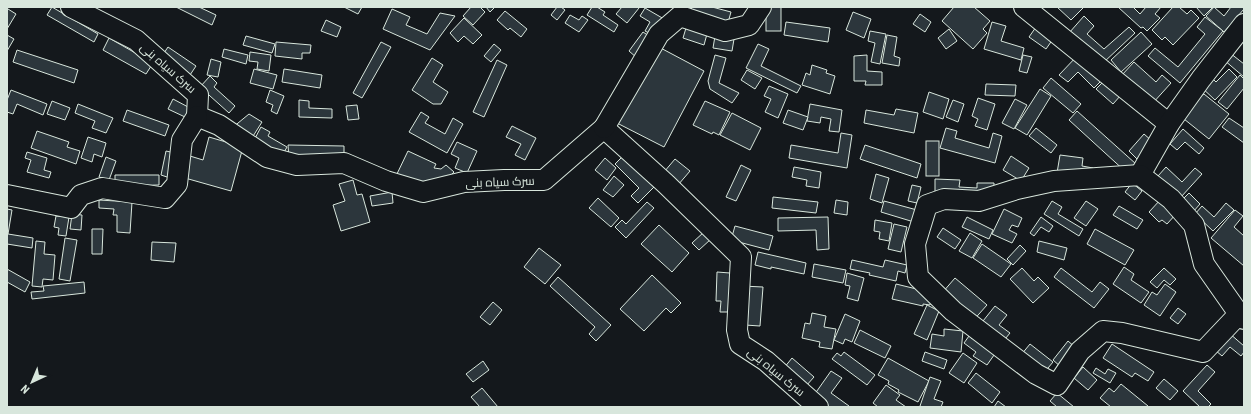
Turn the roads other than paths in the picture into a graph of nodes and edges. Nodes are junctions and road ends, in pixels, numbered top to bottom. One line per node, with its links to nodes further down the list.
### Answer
1 (71, 7): 5 (street, سرک سیاه بنی)
2 (760, 7): 7 (street)
3 (1024, 7): 6 (street)
4 (1244, 24): 6 (street)
5 (197, 116): 7 (street, سرک سیاه بنی); 9 (street)
6 (1169, 124): 8 (street)
7 (604, 128): 11 (street, سرک سیاه بنی)
8 (1140, 175): 10 (street); 10 (street)
9 (7, 195)
10 (1241, 317)
11 (818, 407)

